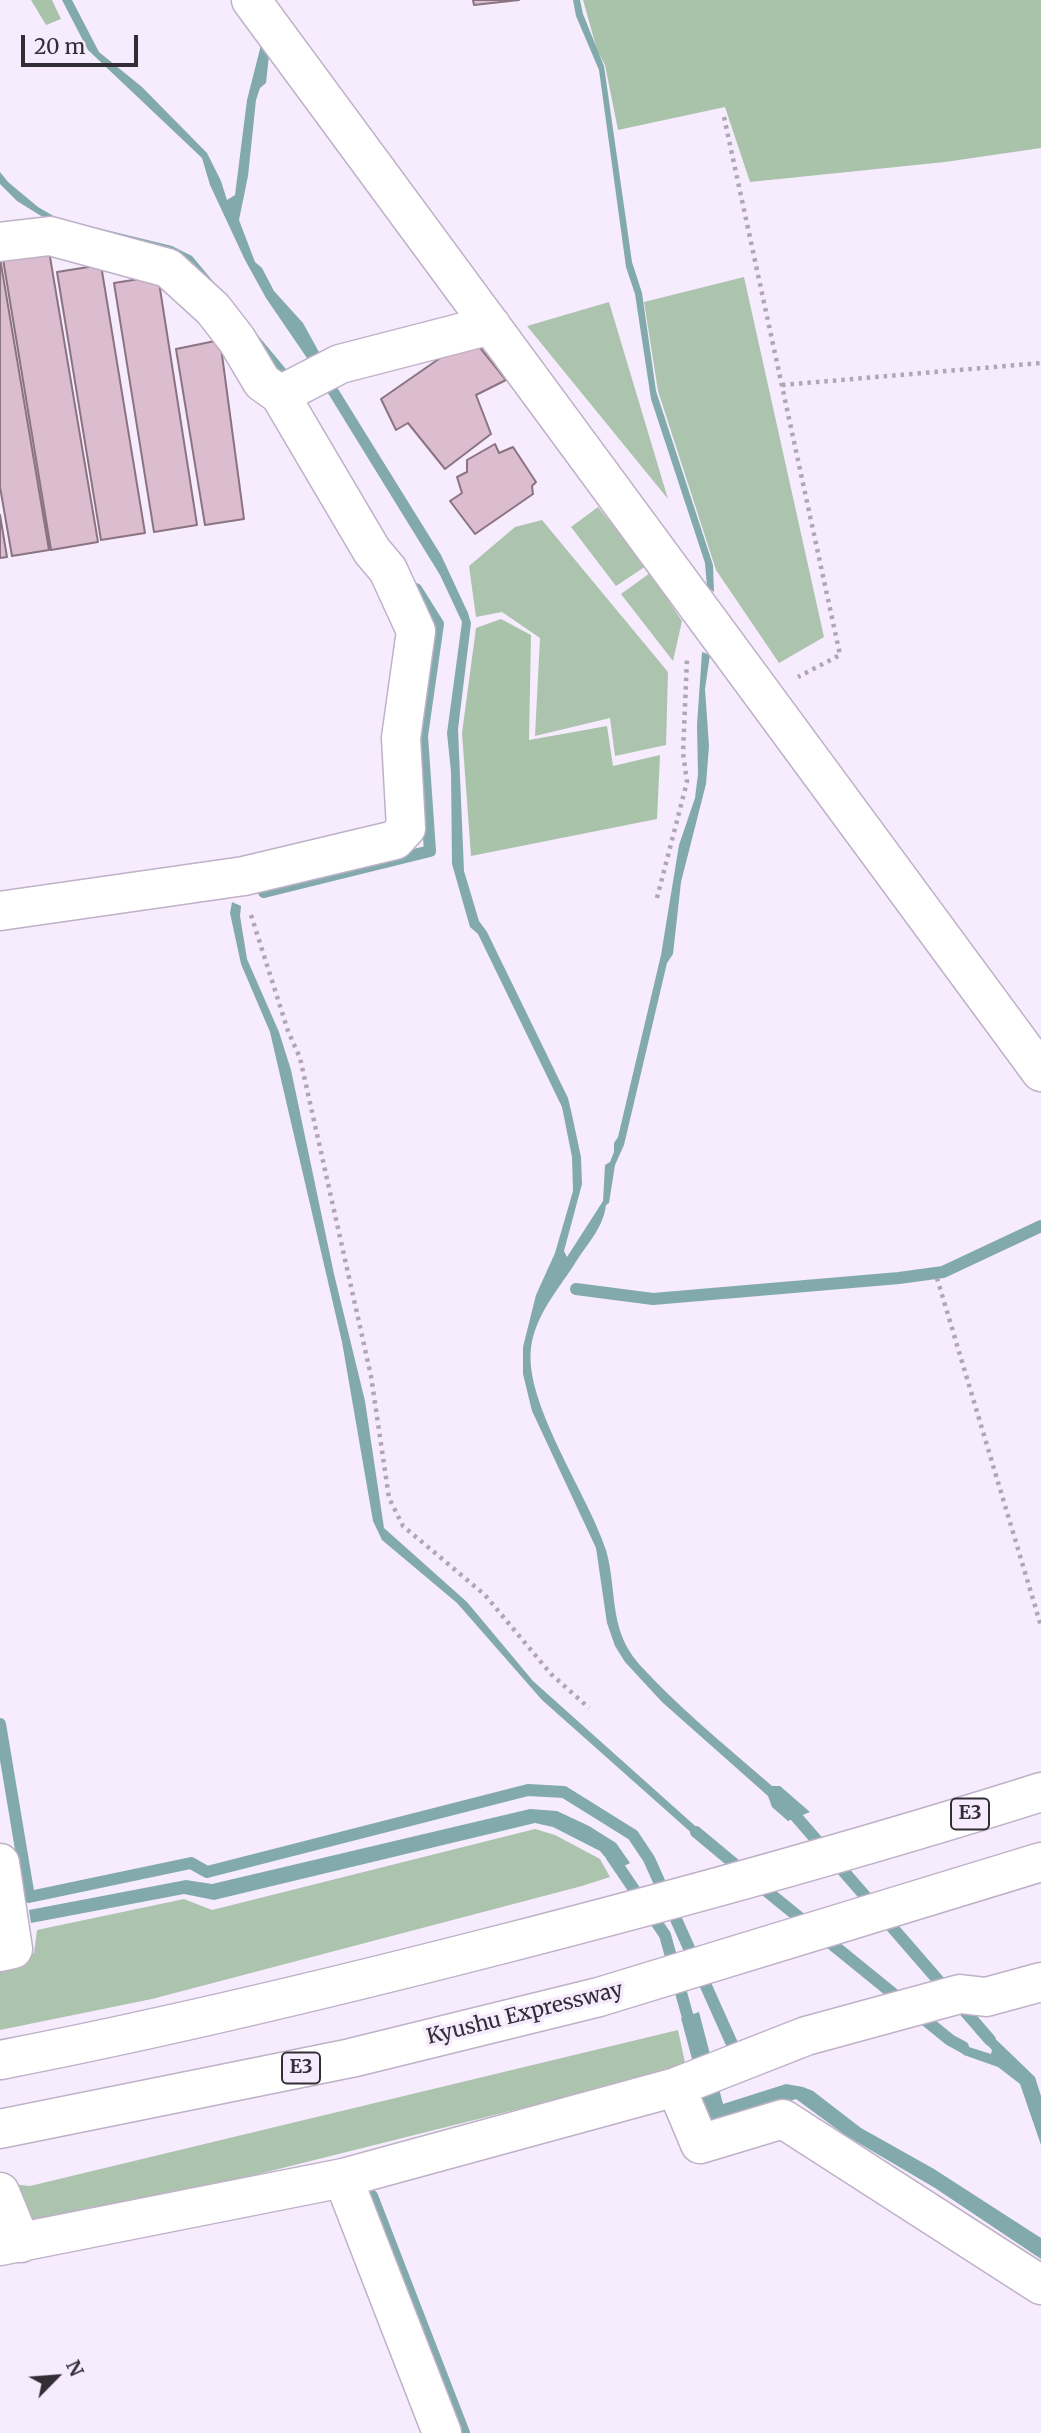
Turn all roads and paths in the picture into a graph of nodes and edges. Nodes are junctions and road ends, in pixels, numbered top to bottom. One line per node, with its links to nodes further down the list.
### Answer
1 (251, 0): 4 (main road)
2 (724, 117): 6 (path)
3 (0, 242): 7 (main road)
4 (491, 325): 7 (main road); 8 (main road)
5 (1041, 363): 6 (path)
6 (782, 385): 9 (path)
7 (280, 395): 10 (main road)
8 (704, 613): 9 (main road); 11 (path)
9 (764, 695): 13 (main road)
10 (244, 876): 12 (main road); 16 (path)
11 (657, 898)
12 (0, 911)
13 (1041, 1072)
14 (936, 1278): 15 (path)
15 (1041, 1626)
16 (589, 1708)
17 (1041, 1792): 22 (main road, E3)
18 (1041, 1862): 24 (main road, Kyushu Expressway / E3)
19 (0, 1863): 20 (main road)
20 (0, 1952)
21 (1041, 1982): 23 (main road)
22 (0, 2060)
23 (676, 2087): 25 (main road); 28 (main road)
24 (0, 2129)
25 (343, 2178): 27 (main road); 29 (main road)
26 (0, 2192): 27 (main road)
27 (11, 2244)
28 (1041, 2285)
29 (442, 2433)

